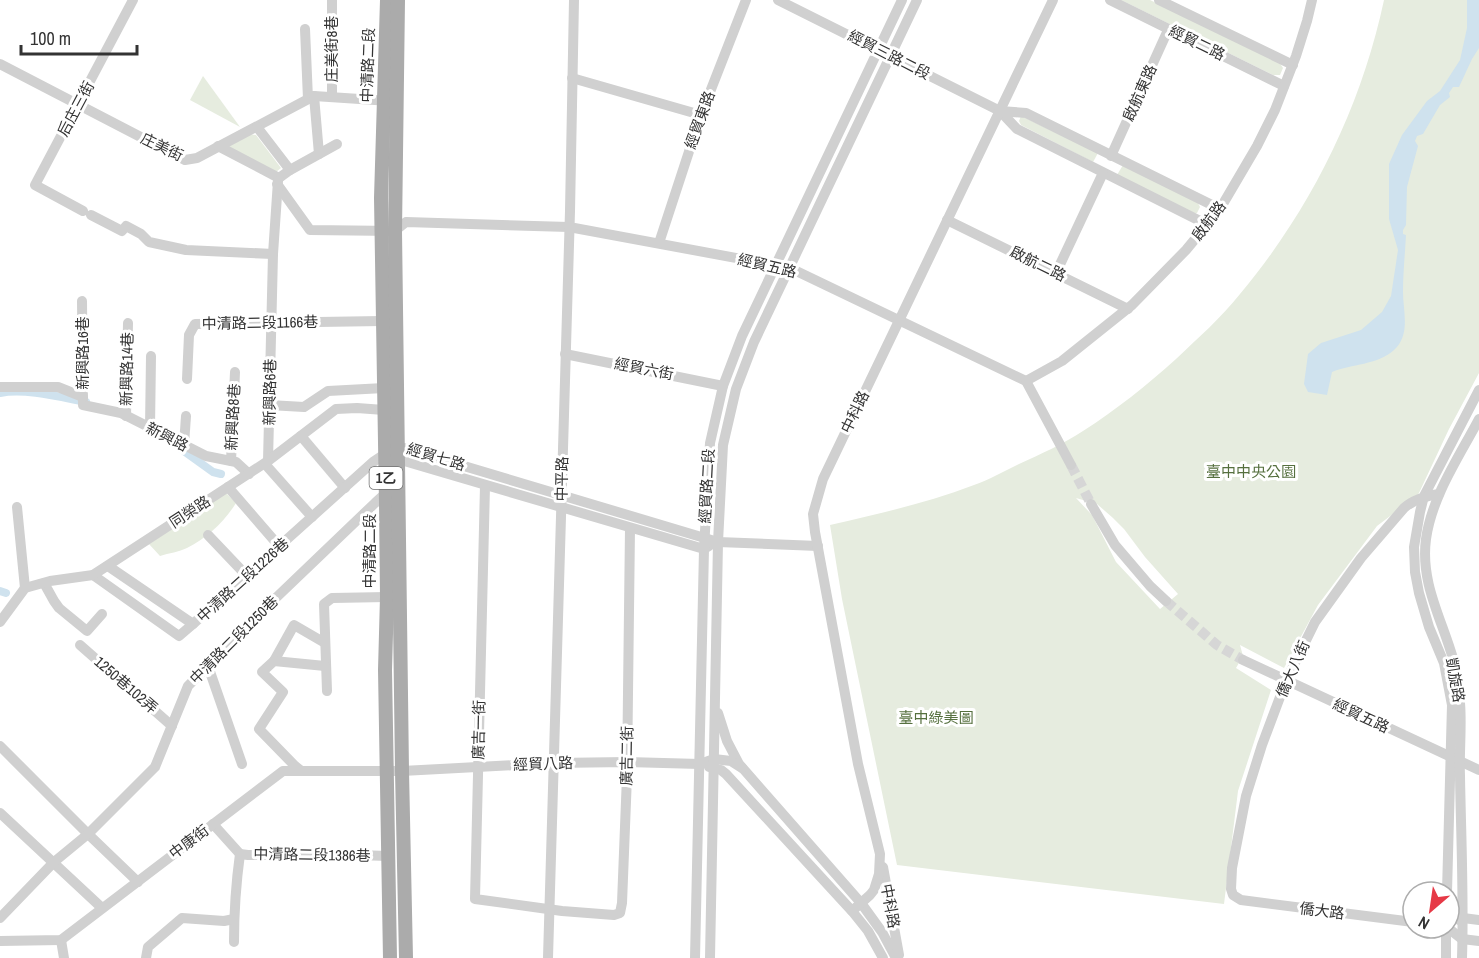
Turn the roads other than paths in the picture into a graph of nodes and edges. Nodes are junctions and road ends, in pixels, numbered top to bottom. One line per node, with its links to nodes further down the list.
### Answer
1 (133, 0): 26 (street, 后庄三街)
2 (332, 0): 24 (street, 庄美街8巷)
3 (387, 0): 25 (main road, 中清路二段 / 1乙)
4 (398, 0): 25 (main road, 中清路二段 / 1乙)
5 (574, 0): 21 (street, 中平路)
6 (746, 0): 28 (street, 經貿東路)
7 (778, 0): 17 (street, 經貿三路二段)
8 (902, 0): 17 (street, 經貿路二段)
9 (917, 0): 18 (street, 經貿路二段)
10 (1053, 0): 27 (street, 中科路)
11 (1110, 0): 16 (street, 經貿二路)
12 (1159, 0): 14 (street, 經貿二路)
13 (1312, 0): 20 (street, 啟航路)
14 (1181, 5): 20 (street, 經貿二路)
15 (305, 29): 23 (street)
16 (1168, 30): 22 (street, 經貿二路); 33 (street, 啟航東路)
17 (878, 49): 18 (street, 經貿三路二段); 44 (street, 經貿路二段)
18 (890, 55): 27 (street, 經貿三路二段); 45 (street, 經貿路二段)
19 (0, 64): 26 (street, 庄美街)
20 (1293, 65): 22 (street, 啟航路)
21 (572, 78): 28 (street); 40 (street, 中平路)
22 (1284, 86): 37 (street, 啟航路)
23 (311, 97): 24 (street); 29 (street, 庄美街); 32 (street)
24 (332, 97): 25 (street)
25 (390, 100): 41 (main road, 中清路二段 / 1乙)
26 (78, 104): 31 (street, 庄美街); 43 (street, 后庄三街)
27 (1000, 111): 33 (street, 經貿三路二段); 35 (street, 經貿三路二段); 38 (street, 中科路)
28 (700, 115): 42 (street, 經貿東路)
29 (257, 127): 31 (street, 庄美街); 34 (street)
30 (337, 144): 32 (street)
31 (218, 146): 36 (street)
32 (319, 154): 34 (street)
33 (1111, 156): 37 (street, 經貿三路二段)
34 (290, 170): 36 (street)
35 (1103, 173): 39 (street, 經貿三路二段); 46 (street)
36 (278, 181): 41 (street, 經貿五路); 43 (street, 新興路6巷)
37 (1220, 209): 39 (street, 啟航路)
38 (947, 220): 46 (street, 啟航二路); 50 (street, 中科路)
39 (1208, 225): 48 (street, 啟航路)
40 (569, 227): 41 (street, 經貿五路); 42 (street, 經貿五路); 53 (street, 中平路)
41 (388, 230): 49 (main road, 中清路二段 / 1乙); 71 (main road, 中清路二段 / 1乙)
42 (659, 243): 44 (street, 經貿五路)
43 (273, 254): 52 (street, 新興路6巷)
44 (776, 265): 45 (street, 經貿五路); 58 (street, 經貿路二段)
45 (790, 268): 50 (street, 經貿五路); 90 (street, 經貿路二段)
46 (1056, 273): 48 (street, 啟航二路)
47 (82, 302): 62 (street, 新興路16巷)
48 (1128, 309): 57 (street, 啟航路)
49 (382, 321): 52 (street, 中清路二段1166巷); 60 (main road, 中清路二段 / 1乙)
50 (899, 321): 57 (street, 經貿五路); 93 (street, 中科路)
51 (128, 323): 65 (street, 新興路14巷)
52 (271, 323): 56 (street, 中清路二段1166巷); 63 (street, 新興路6巷)
53 (565, 354): 58 (street, 經貿六街); 82 (street, 中平路)
54 (151, 356): 68 (street)
55 (235, 372): 73 (street, 新興路8巷)
56 (187, 379)
57 (1026, 381): 75 (street)
58 (723, 386): 91 (street, 經貿路二段)
59 (0, 387): 62 (street, 新興路)
60 (384, 388): 63 (street); 64 (main road, 中清路二段 / 1乙)
61 (1479, 390): 83 (street, 凱旋路)
62 (83, 401): 65 (street, 新興路)
63 (269, 405): 74 (street, 新興路6巷)
64 (384, 410): 69 (street, 同榮路); 72 (main road, 中清路二段 / 1乙)
65 (126, 416): 68 (street, 新興路)
66 (186, 416): 70 (street)
67 (1479, 419): 81 (street, 凱旋路)
68 (150, 428): 70 (street, 新興路)
69 (301, 436): 74 (street, 同榮路); 79 (street)
70 (184, 445): 73 (street, 新興路)
71 (398, 446): 72 (main road, 中清路二段 / 1乙); 82 (street, 經貿七路)
72 (392, 457): 77 (street, 經貿七路); 79 (street, 中清路二段1226巷); 80 (main road, 中清路二段 / 1乙)
73 (231, 461): 76 (street, 新興路)
74 (266, 463): 76 (street, 同榮路); 87 (street)
75 (1071, 465)
76 (249, 474): 78 (street, 同榮路)
77 (485, 486): 86 (street, 經貿七路); 121 (street, 廣吉一街)
78 (228, 487): 92 (street); 94 (street, 同榮路)
79 (345, 488): 87 (street, 中清路二段1226巷)
80 (392, 490): 99 (main road, 中清路二段 / 1乙); 108 (street, 中清路二段1250巷); 126 (main road, 中清路二段 / 1乙)
81 (1439, 494): 83 (street, 僑大八街); 115 (street, 凱旋路)
82 (561, 495): 86 (street, 中平路); 91 (street, 經貿七路)
83 (1424, 496): 110 (street, 僑大八街); 115 (street, 凱旋路)
84 (1091, 504): 100 (street)
85 (17, 507): 98 (street)
86 (561, 508): 88 (street, 經貿七路); 117 (street, 中平路)
87 (312, 517): 92 (street, 中清路二段1226巷)
88 (630, 528): 91 (street, 經貿七路); 116 (street, 廣吉二街)
89 (208, 535): 96 (street)
90 (718, 542): 91 (street); 93 (street); 112 (street, 經貿路二段)
91 (704, 543): 119 (street, 經貿路二段)
92 (279, 546): 96 (street, 中清路二段1226巷)
93 (818, 546): 131 (street, 中科路)
94 (108, 566): 95 (street, 同榮路); 103 (street)
95 (93, 575): 97 (street, 同榮路); 103 (street, 中清路二段1226巷)
96 (246, 575): 103 (street, 中清路二段1226巷)
97 (44, 583): 98 (street, 同榮路); 101 (street)
98 (25, 588): 102 (street)
99 (387, 597): 104 (street); 124 (main road, 中清路二段 / 1乙)
100 (1166, 601)
101 (102, 614)
102 (0, 622)
103 (194, 624)
104 (325, 643): 107 (street); 109 (street)
105 (80, 645): 113 (street, 1250巷102弄)
106 (1243, 660): 110 (street, 經貿五路)
107 (274, 661): 109 (street); 123 (street)
108 (208, 666): 113 (street, 中清路二段1250巷); 118 (street)
109 (325, 666): 111 (street)
110 (1286, 681): 115 (street, 經貿五路); 136 (street, 僑大八街)
111 (327, 691)
112 (715, 701): 120 (street, 經貿路二段); 122 (street)
113 (172, 726): 129 (street, 中清路二段1250巷)
114 (0, 746): 129 (street)
115 (1455, 760): 125 (street, 經貿五路); 134 (street, 凱旋路); 142 (street, 凱旋路)
116 (627, 762): 117 (street, 經貿八路); 119 (street, 經貿八路); 139 (street, 廣吉二街)
117 (554, 763): 121 (street, 經貿八路); 139 (street, 中平路)
118 (242, 764)
119 (700, 764): 120 (street, 經貿八路); 157 (street, 經貿路二段)
120 (714, 764): 122 (street); 140 (street); 158 (street, 經貿路二段)
121 (479, 767): 126 (street, 經貿八路); 139 (street, 廣吉一街)
122 (742, 768): 137 (street)
123 (300, 770): 124 (street, 中康街); 128 (street, 中康街)
124 (387, 770): 126 (street, 經貿八路); 132 (main road, 中清路二段 / 1乙)
125 (1479, 770)
126 (402, 771): 155 (main road, 中清路二段 / 1乙)
127 (0, 813): 133 (street)
128 (213, 824): 130 (street, 中清路二段1386巷); 135 (street, 中康街)
129 (88, 834): 133 (street, 中清路二段1250巷); 135 (street)
130 (240, 854): 132 (street, 中清路二段1386巷); 143 (street)
131 (880, 854): 137 (street, 中科路); 160 (street, 中科路)
132 (388, 856): 154 (main road, 中清路二段 / 1乙)
133 (54, 862): 138 (street); 141 (street, 中清路二段1250巷)
134 (1448, 880)
135 (138, 882): 138 (street, 中康街)
136 (1233, 895): 144 (street, 僑大路)
137 (861, 903): 140 (street, 中科路); 160 (street, 中科路)
138 (102, 908): 147 (street, 中康街)
139 (550, 909): 156 (street, 中平路)
140 (852, 911): 159 (street, 中科路)
141 (0, 918)
142 (1463, 918): 145 (street); 146 (street, 凱旋路)
143 (234, 919): 151 (street); 153 (street)
144 (1401, 920)
145 (1479, 920)
146 (1462, 939): 150 (street); 162 (street, 凱旋路)
147 (61, 940): 149 (street); 152 (street)
148 (1447, 940): 161 (street)
149 (0, 941)
150 (1479, 941)
151 (234, 942)
152 (64, 958)
153 (146, 958)
154 (390, 958)
155 (406, 958)
156 (548, 958)
157 (695, 958)
158 (710, 958)
159 (883, 958)
160 (898, 958)
161 (1446, 958)
162 (1462, 958)

